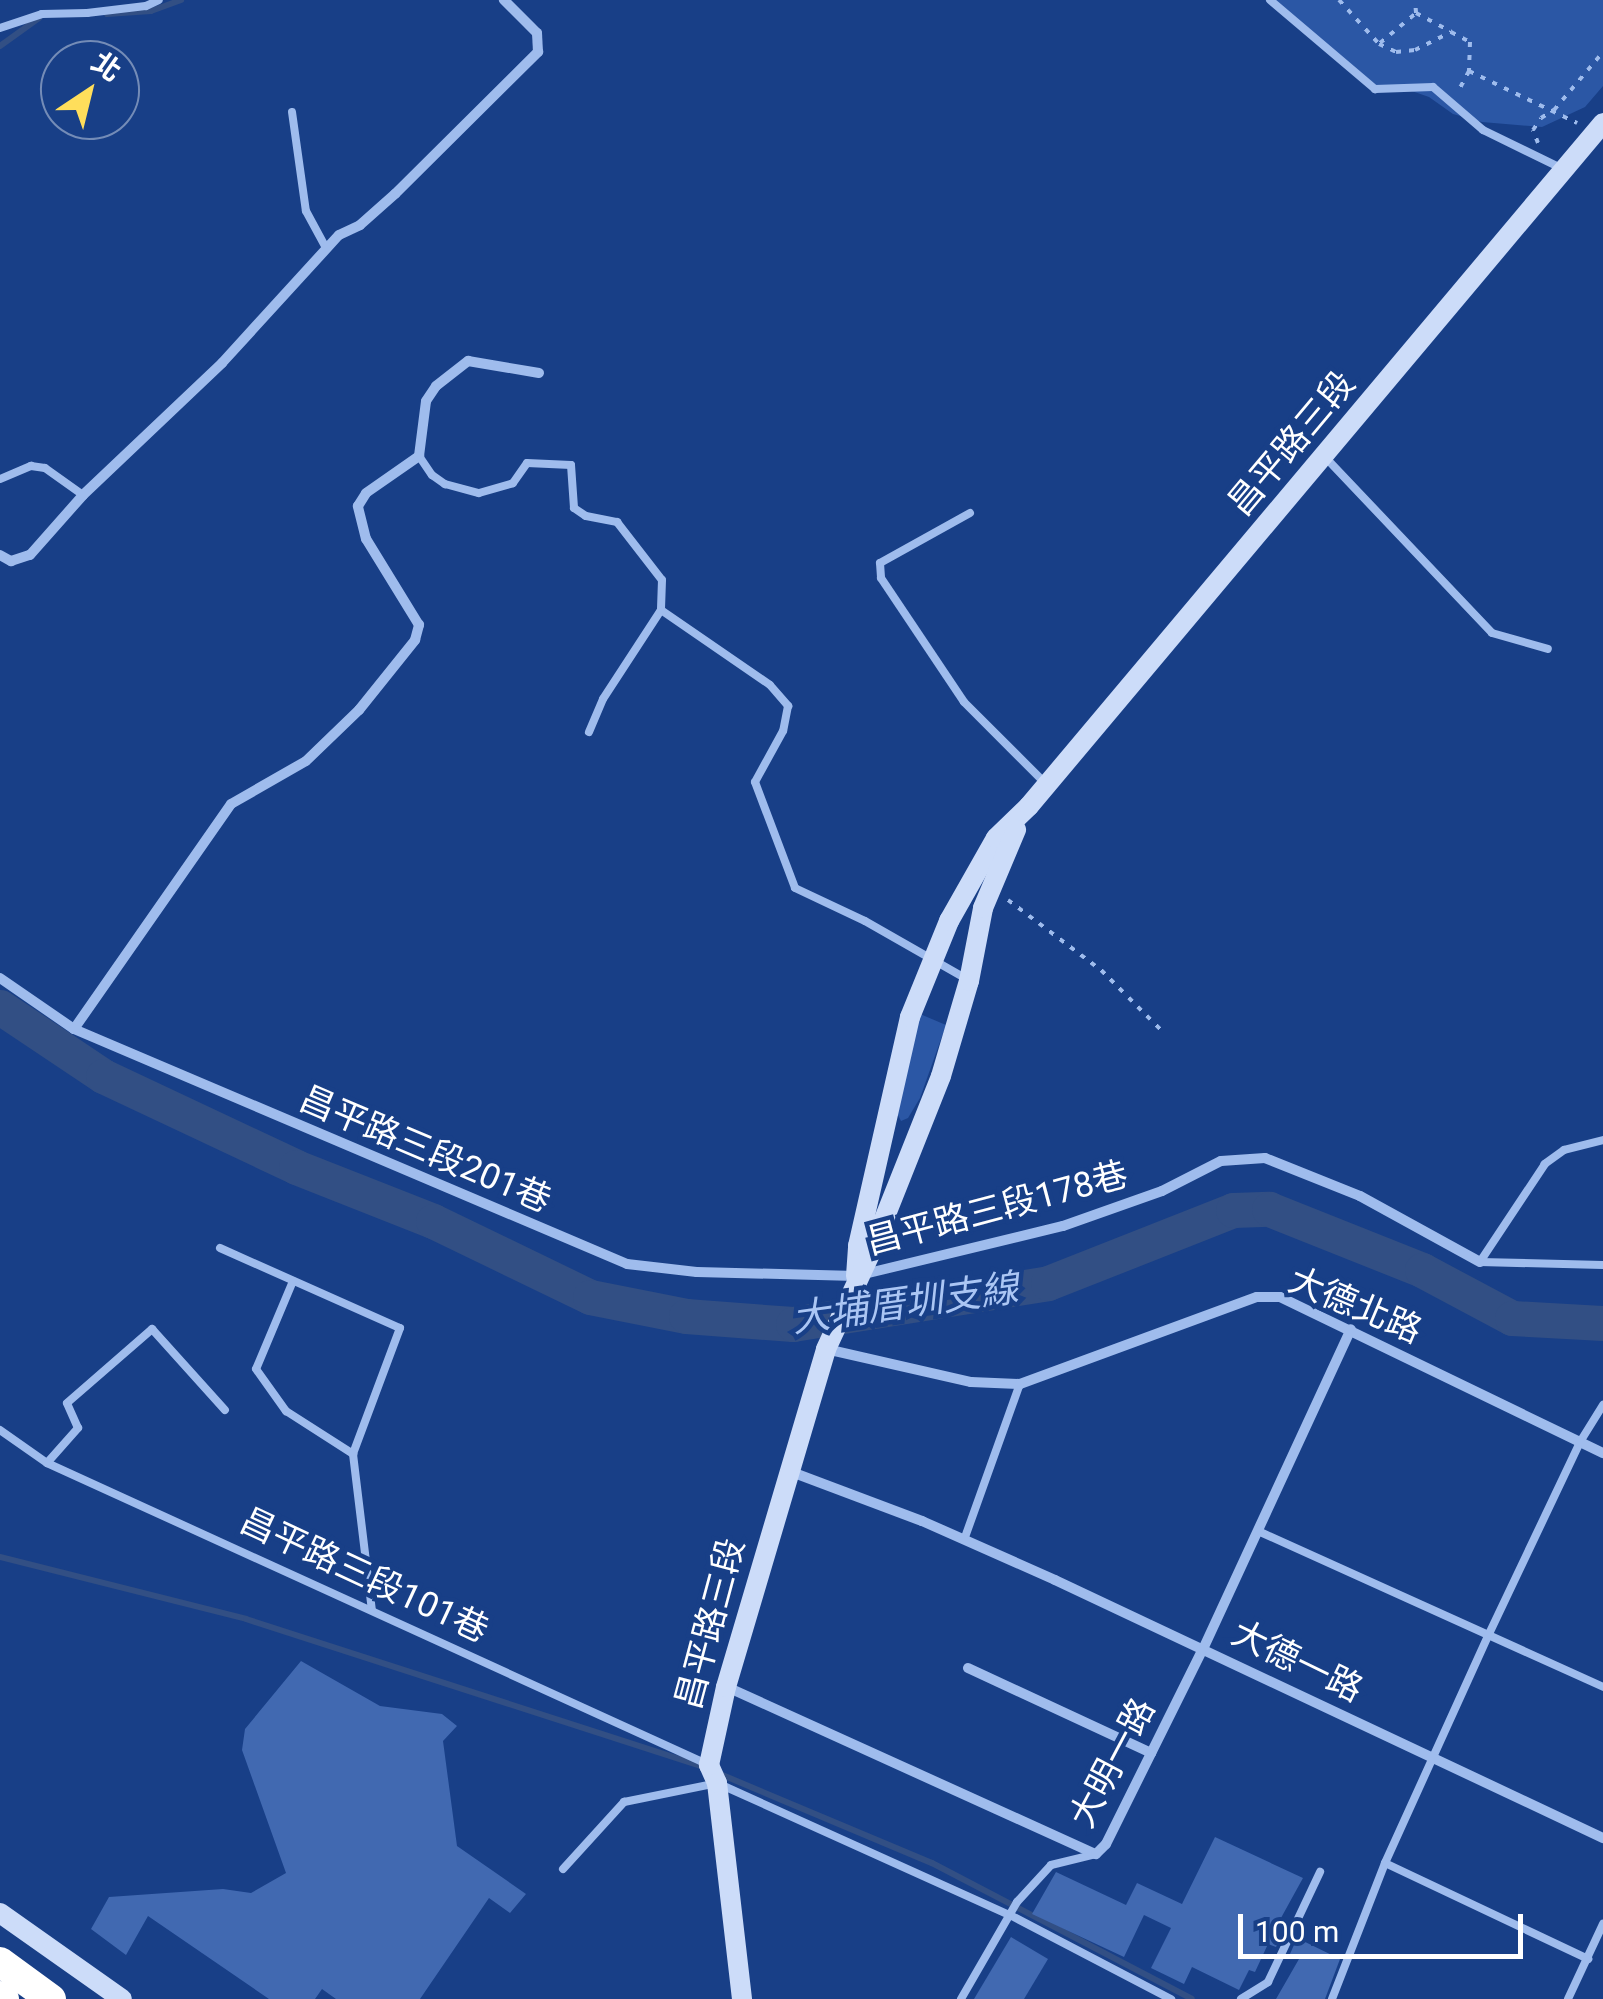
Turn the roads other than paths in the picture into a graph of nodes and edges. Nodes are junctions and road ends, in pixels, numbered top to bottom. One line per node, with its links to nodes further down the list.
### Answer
1 (158, 0): 4 (lane)
2 (504, 0): 8 (street)
3 (1270, 0): 7 (lane)
4 (0, 28)
5 (292, 112): 8 (lane)
6 (1592, 125): 7 (street, 昌平路三段)
7 (1565, 170): 10 (street, 昌平路三段)
8 (326, 248): 13 (street)
9 (539, 373): 11 (street)
10 (1323, 455): 17 (lane); 19 (street, 昌平路三段)
11 (419, 456): 16 (lane); 24 (street)
12 (0, 479): 13 (lane)
13 (83, 495): 15 (street)
14 (970, 513): 19 (lane)
15 (0, 555)
16 (661, 610): 18 (lane); 21 (lane)
17 (1548, 649)
18 (589, 732)
19 (1047, 784): 20 (street, 昌平路三段)
20 (1029, 806): 21 (street, 昌平路三段); 23 (street, 昌平路三段)
21 (936, 960): 23 (lane); 29 (street, 昌平路三段)
22 (0, 978): 24 (street, 昌平路三段201巷)
23 (970, 981): 29 (street, 昌平路三段)
24 (74, 1029): 29 (street, 昌平路三段201巷)
25 (1603, 1140): 27 (lane)
26 (220, 1248): 30 (lane)
27 (1480, 1262): 28 (lane); 29 (street, 昌平路三段178巷)
28 (1603, 1265)
29 (856, 1276): 32 (street, 昌平路三段)
30 (293, 1281): 39 (lane); 39 (lane)
31 (1351, 1329): 33 (street, 大德北路); 37 (street, 大德北路); 42 (street, 大明一路)
32 (826, 1348): 33 (street); 41 (street, 昌平路三段)
33 (1020, 1384): 43 (lane)
34 (1603, 1405): 37 (lane)
35 (225, 1410): 40 (lane)
36 (0, 1430): 40 (lane, 昌平路三段101巷)
37 (1580, 1442): 38 (street, 大德北路); 45 (lane)
38 (1603, 1453)
39 (353, 1454): 44 (lane)
40 (47, 1463): 44 (lane, 昌平路三段101巷)
41 (787, 1470): 43 (street, 大德一路); 48 (street, 昌平路三段)
42 (1258, 1531): 45 (lane); 46 (street, 大明一路)
43 (964, 1540): 46 (street, 大德一路)
44 (372, 1610): 52 (lane, 昌平路三段101巷)
45 (1488, 1636): 49 (lane); 51 (lane)
46 (1204, 1648): 50 (street, 大明一路); 51 (street, 大德一路)
47 (968, 1668): 50 (street)
48 (726, 1687): 52 (street, 昌平路三段); 54 (street, 大明一路)
49 (1603, 1687)
50 (1152, 1752): 54 (street, 大明一路)
51 (1432, 1758): 53 (street, 大德一路); 55 (lane)
52 (713, 1774): 56 (lane); 59 (lane, 昌平路三段101巷); 65 (street, 昌平路三段)
53 (1603, 1838)
54 (1096, 1854): 59 (lane)
55 (1385, 1863): 61 (lane); 69 (lane)
56 (563, 1870)
57 (1320, 1872): 68 (lane)
58 (0, 1913): 64 (street)
59 (1010, 1915): 66 (lane); 67 (lane, 昌平路三段101巷)
60 (1603, 1924): 61 (lane)
61 (1588, 1959): 70 (lane)
62 (0, 1962): 63 (highway)
63 (51, 1999)
64 (122, 1999)
65 (742, 1999)
66 (961, 1999)
67 (1171, 1999)
68 (1241, 1999)
69 (1332, 1999)
70 (1568, 1999)

